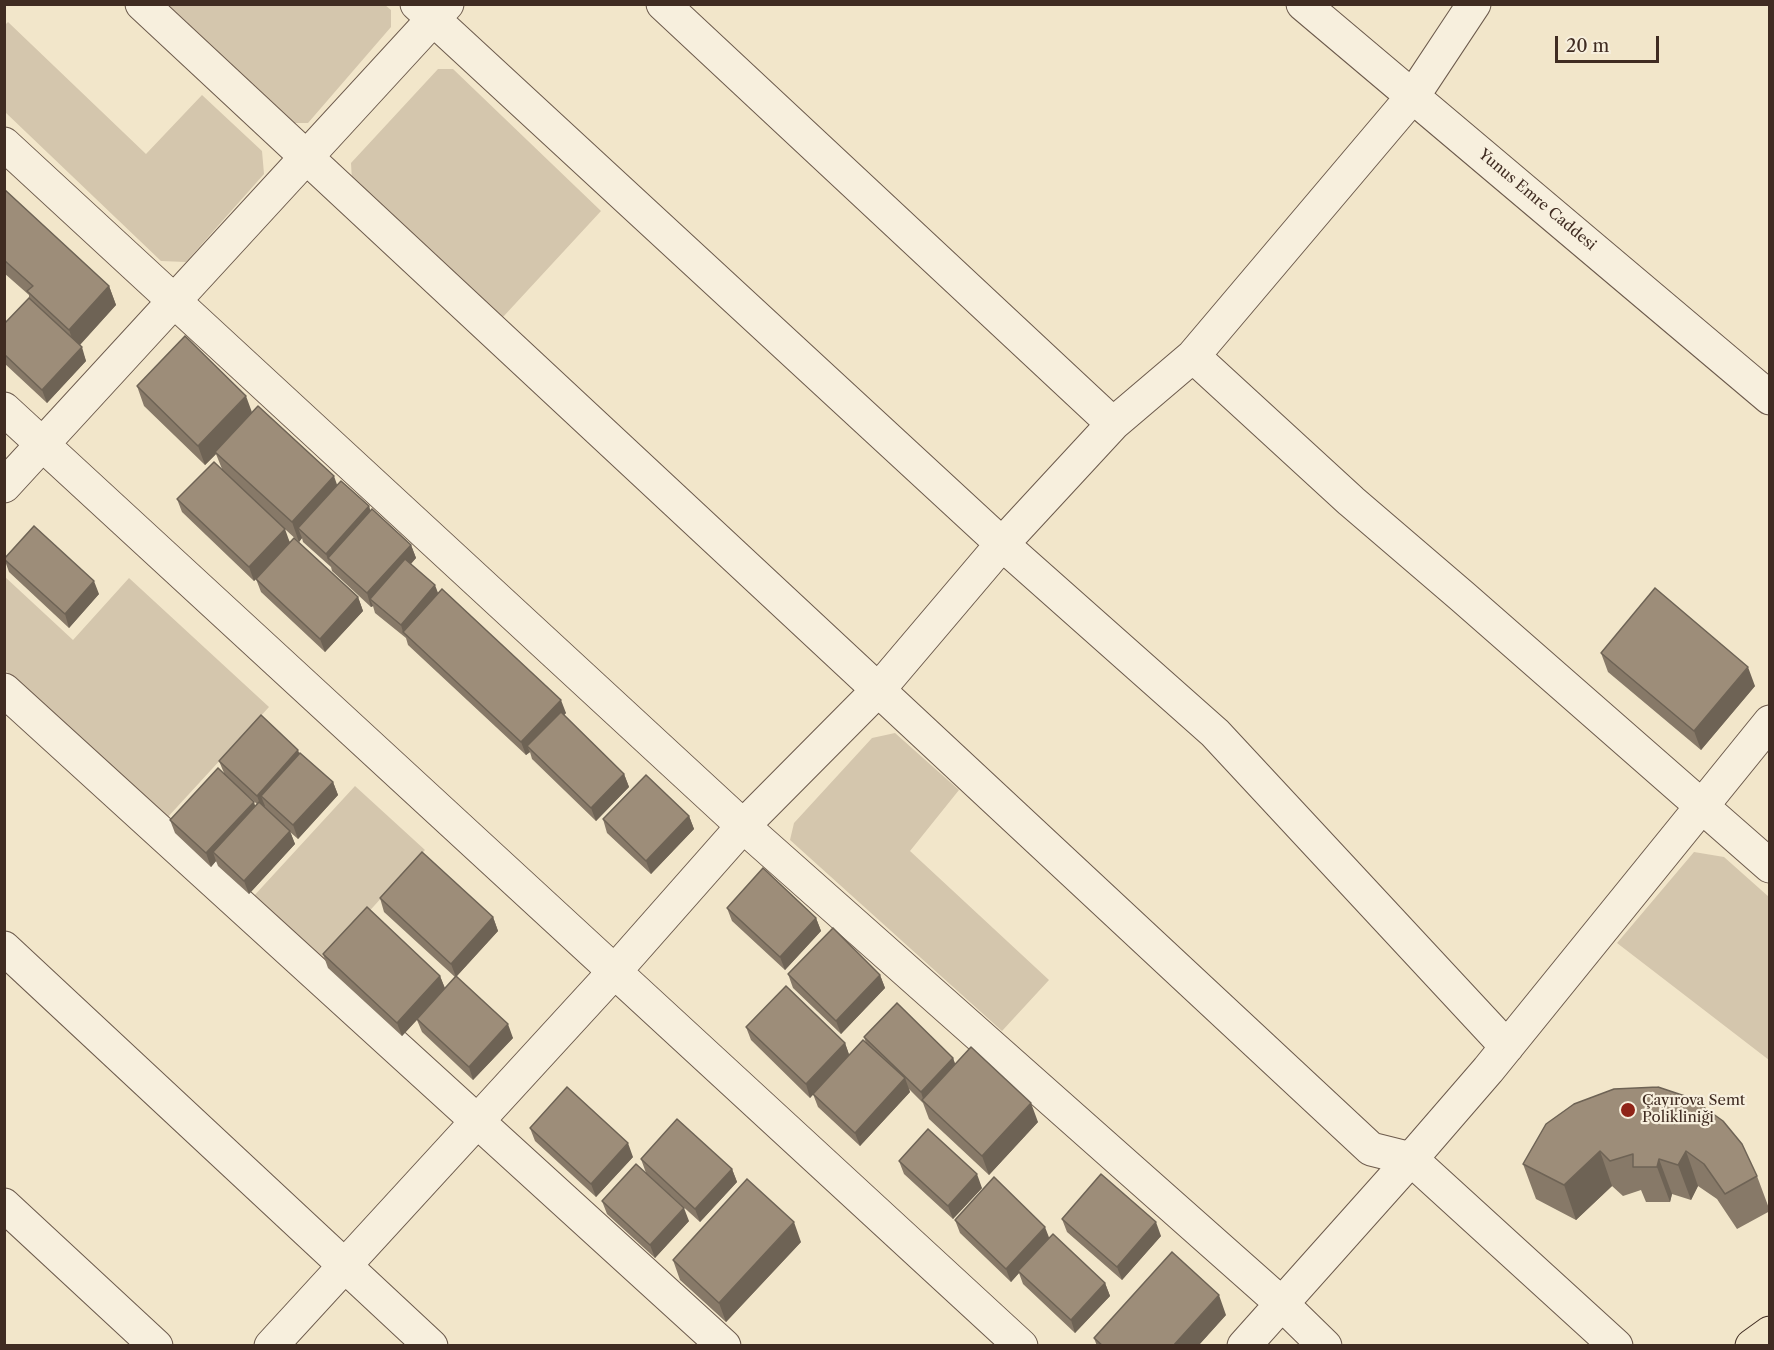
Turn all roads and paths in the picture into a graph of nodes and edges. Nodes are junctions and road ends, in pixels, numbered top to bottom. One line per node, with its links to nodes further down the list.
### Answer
1 (142, 4): 8 (street)
2 (663, 4): 13 (street)
3 (1303, 4): 6 (street, Yunus Emre Caddesi)
4 (1474, 4): 6 (street)
5 (432, 9): 8 (street); 16 (street)
6 (1413, 96): 10 (street); 11 (street, Yunus Emre Caddesi)
7 (4, 144): 9 (street)
8 (307, 156): 9 (street); 17 (street)
9 (175, 300): 14 (street); 21 (street)
10 (1193, 356): 13 (street); 20 (street)
11 (1770, 398)
12 (4, 409): 14 (street)
13 (1113, 424): 16 (street)
14 (43, 444): 15 (street); 24 (street)
15 (4, 486)
16 (1002, 544): 17 (street); 25 (street)
17 (879, 689): 21 (street); 27 (street)
18 (4, 690): 26 (street)
19 (1770, 722): 20 (street)
20 (1702, 806): 22 (street); 25 (street)
21 (743, 826): 24 (street); 30 (street)
22 (1770, 866)
23 (4, 948): 29 (street)
24 (615, 971): 26 (street); 36 (street)
25 (1507, 1047): 27 (street)
26 (477, 1121): 29 (street); 35 (street)
27 (1411, 1159): 30 (street); 39 (street)
28 (4, 1205): 32 (street)
29 (345, 1265): 33 (street); 34 (street)
30 (1281, 1303): 37 (street); 38 (street)
31 (1770, 1333): 40 (main road)
32 (156, 1346)
33 (271, 1346)
34 (431, 1346)
35 (723, 1346)
36 (1021, 1346)
37 (1244, 1346)
38 (1325, 1346)
39 (1616, 1346)
40 (1752, 1346)

